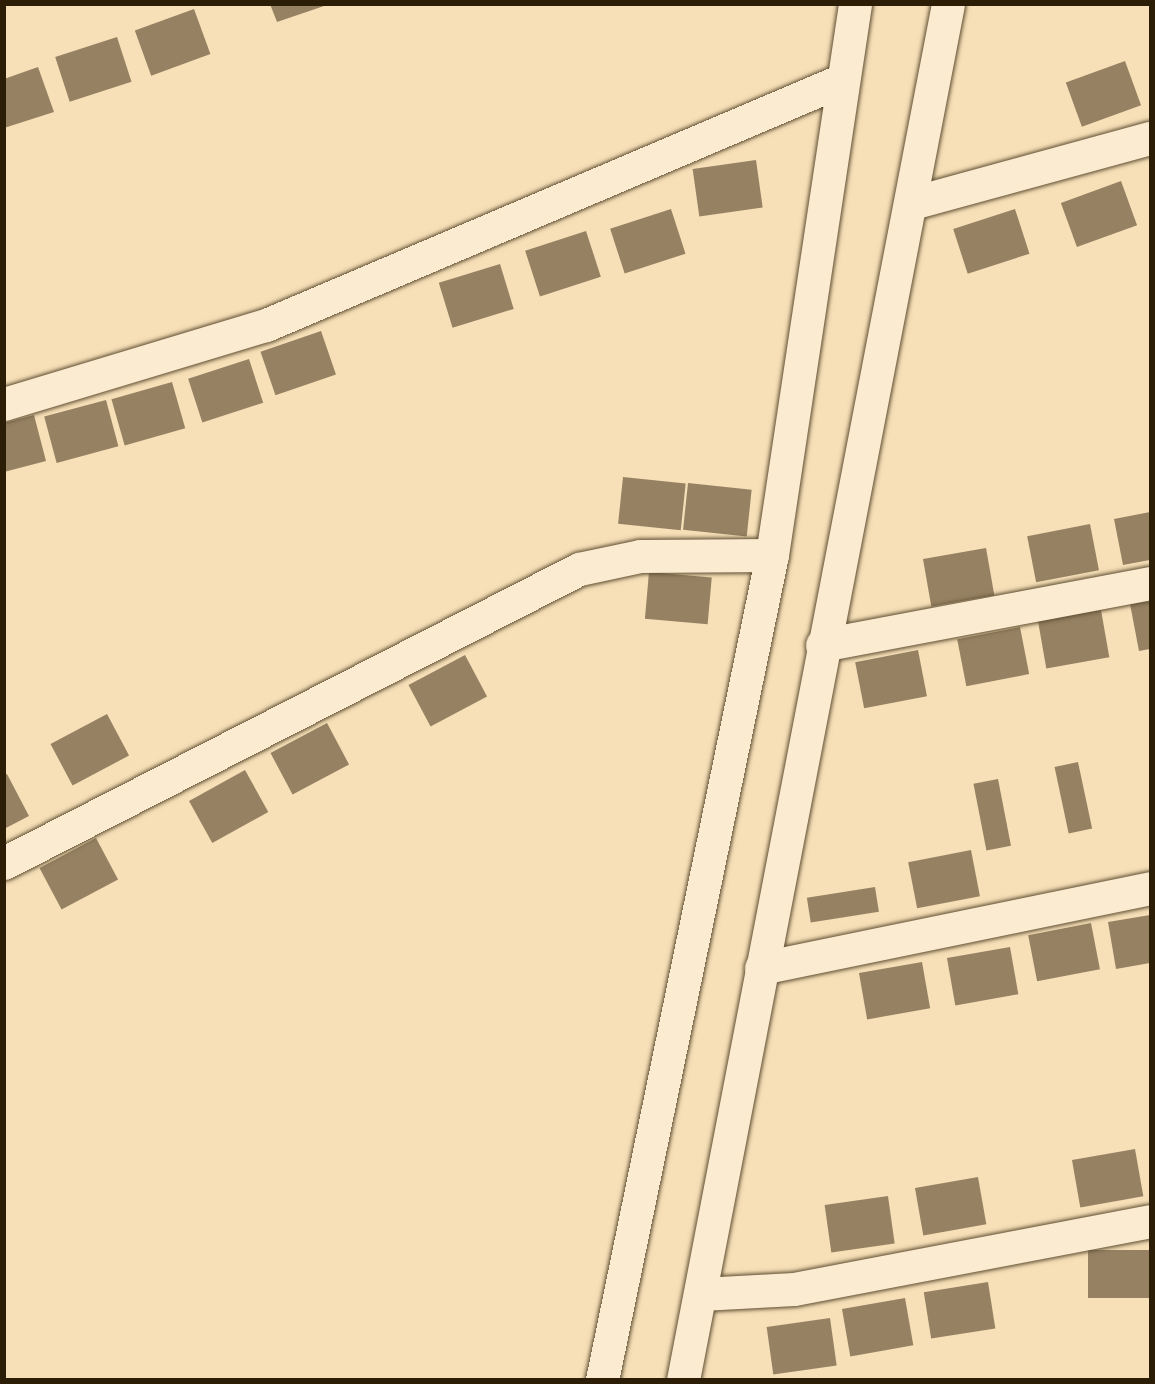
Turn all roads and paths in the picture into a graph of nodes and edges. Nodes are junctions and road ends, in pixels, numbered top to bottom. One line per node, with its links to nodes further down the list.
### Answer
1 (855, 4): 3 (street)
2 (948, 4): 5 (street)
3 (842, 80): 6 (street); 7 (street)
4 (1150, 138): 5 (street)
5 (912, 203): 9 (street)
6 (4, 404)
7 (772, 555): 10 (street); 15 (street)
8 (1150, 583): 9 (street)
9 (822, 645): 12 (street)
10 (4, 862)
11 (1150, 888): 12 (street)
12 (761, 968): 14 (street)
13 (1150, 1221): 14 (street)
14 (700, 1294): 16 (street)
15 (602, 1380)
16 (682, 1380)

